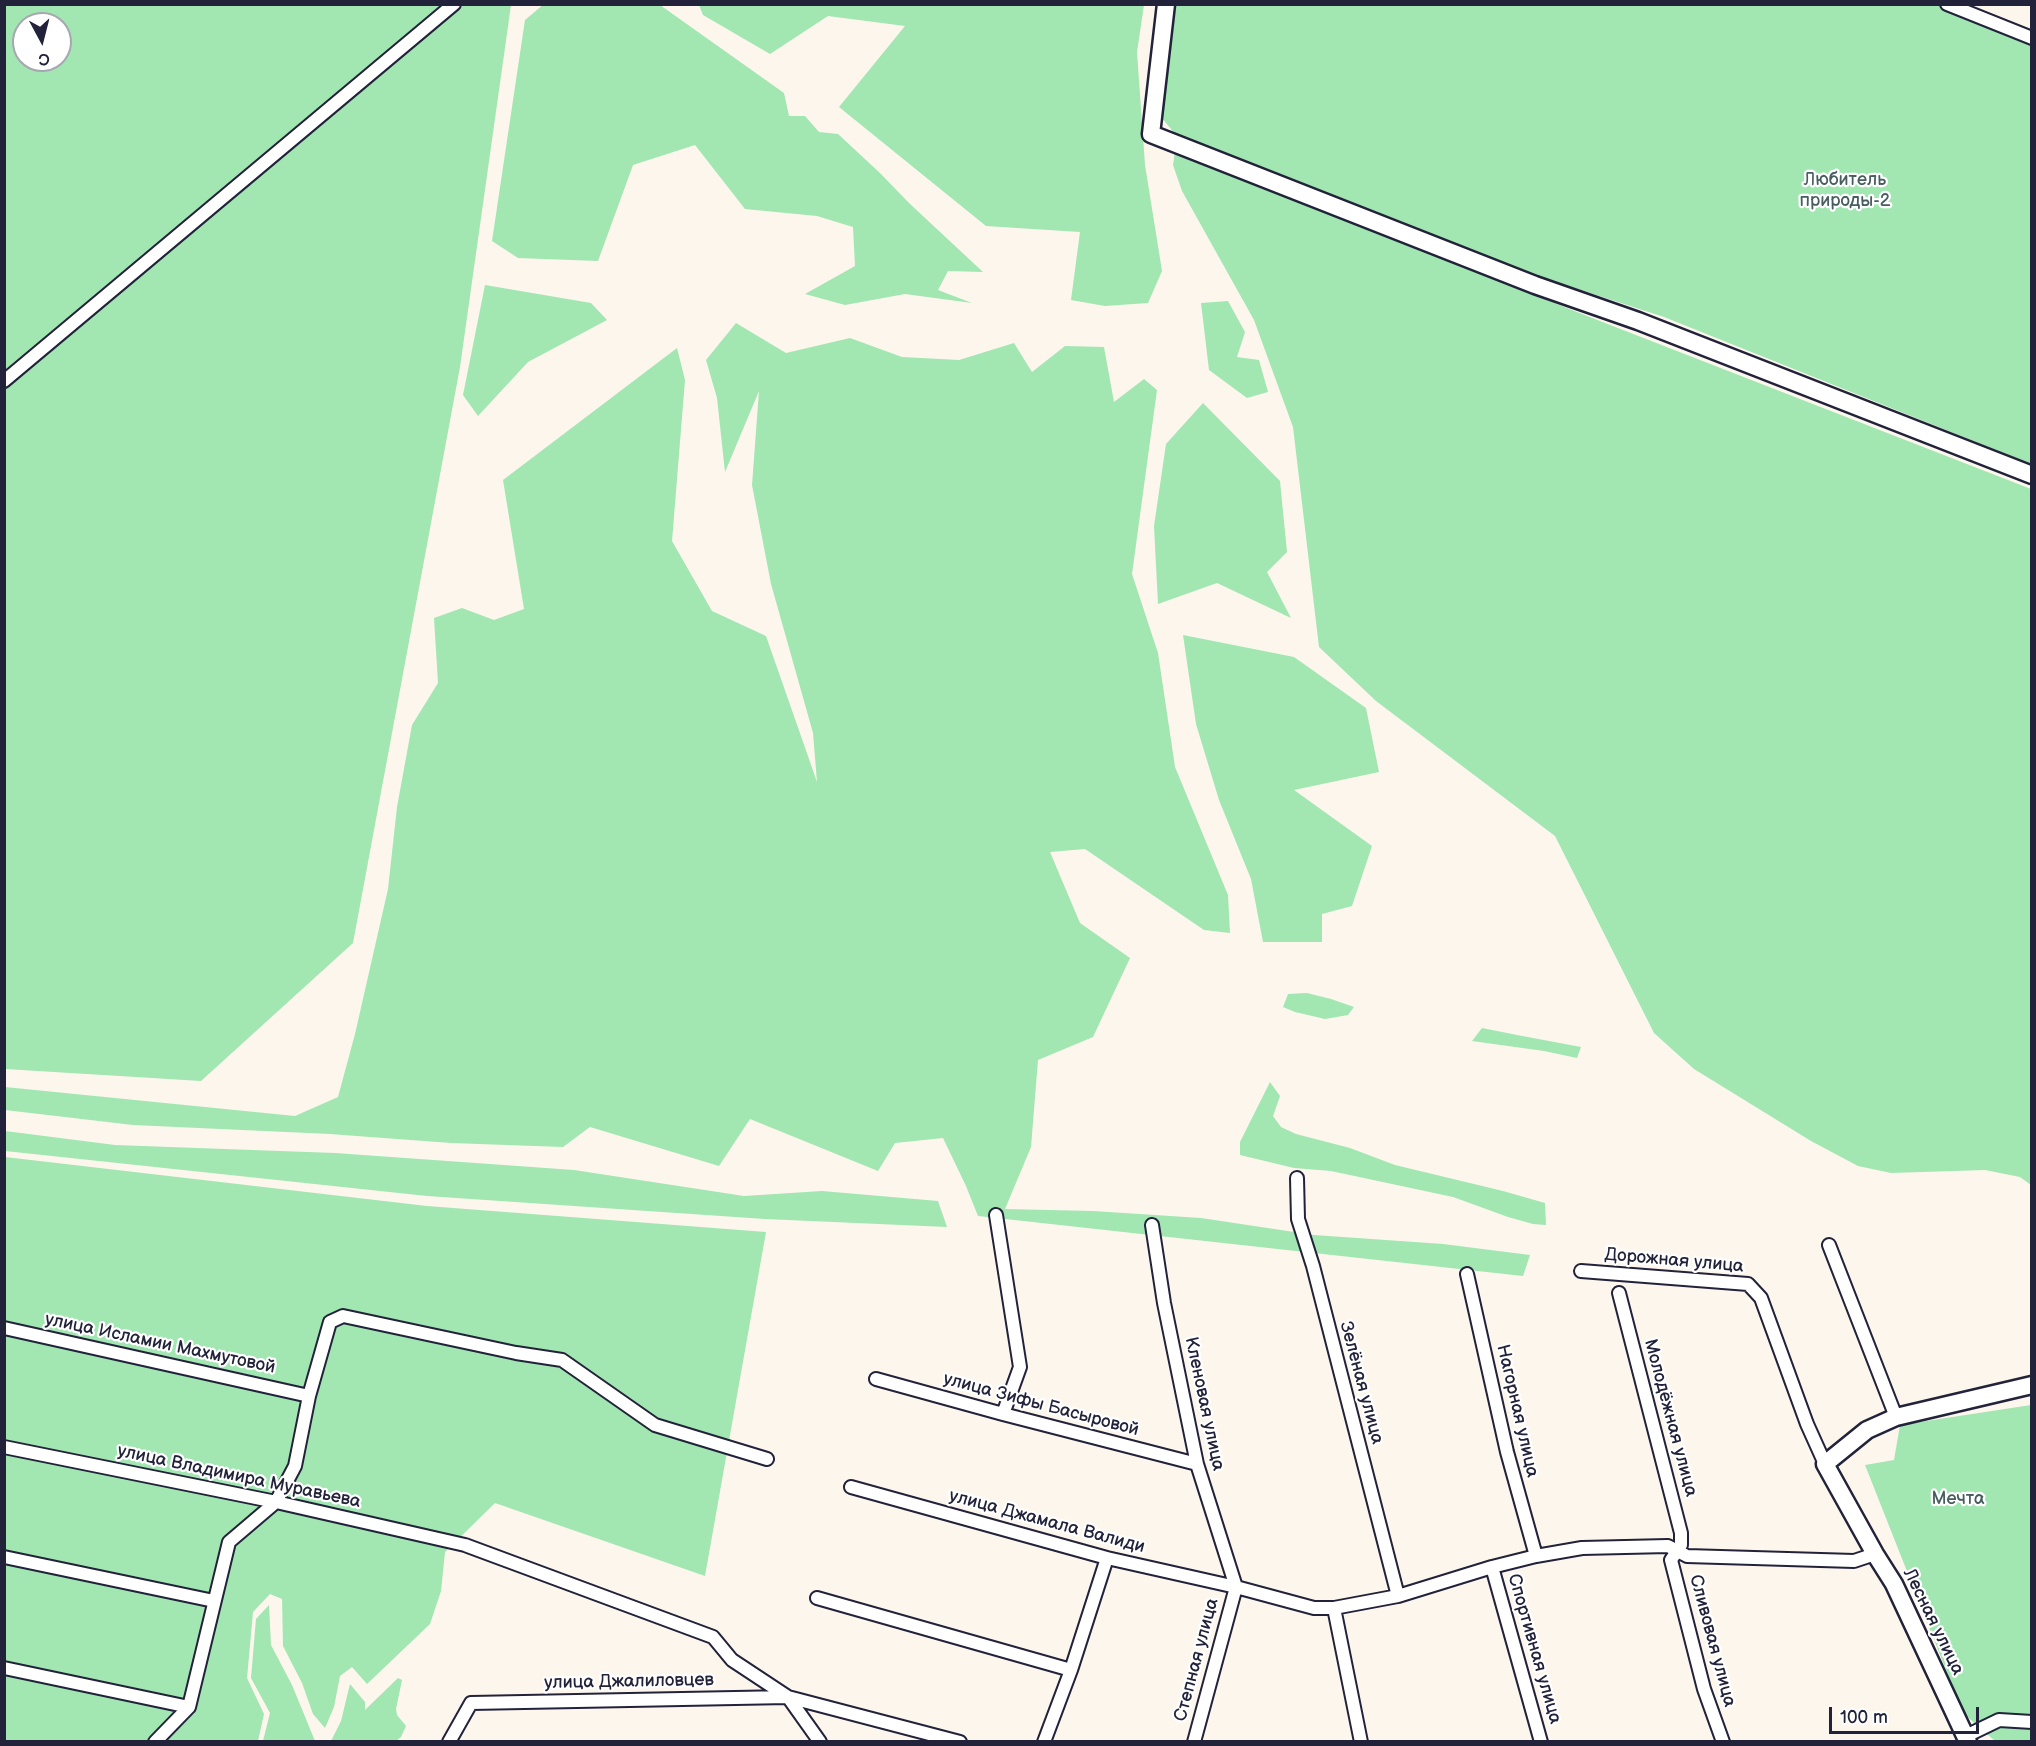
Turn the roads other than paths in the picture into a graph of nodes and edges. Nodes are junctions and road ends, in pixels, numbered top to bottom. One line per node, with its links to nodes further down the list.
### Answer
1 (454, 4): 5 (street)
2 (1166, 4): 6 (street)
3 (1947, 4): 4 (street)
4 (2031, 38)
5 (4, 381)
6 (2031, 475)
7 (1297, 1178): 33 (street, Зелёная улица)
8 (996, 1215): 18 (street)
9 (1152, 1225): 22 (street, Кленовая улица)
10 (1829, 1245): 19 (street)
11 (1581, 1271): 23 (street, Дорожная улица)
12 (1467, 1274): 28 (street, Нагорная улица)
13 (1619, 1293): 26 (street, Молодёжная улица)
14 (4, 1328): 17 (street, улица Исламии Махмутовой)
15 (876, 1378): 18 (street, улица Зифы Басыровой)
16 (2031, 1386): 19 (street)
17 (309, 1395): 21 (street); 25 (street)
18 (1003, 1414): 22 (street, улица Зифы Басыровой)
19 (1896, 1417): 23 (street)
20 (4, 1447): 25 (street, улица Владимира Муравьева)
21 (767, 1459)
22 (1197, 1464): 32 (street, Кленовая улица)
23 (1825, 1464): 27 (street, Лесная улица)
24 (850, 1487): 30 (street, улица Джамала Валиди)
25 (276, 1502): 35 (street); 39 (street, улица Владимира Муравьева)
26 (1677, 1551): 27 (street, улица Джамала Валиди); 28 (street, улица Джамала Валиди); 51 (street, Сливовая улица)
27 (1875, 1554): 42 (street, Лесная улица)
28 (1536, 1556): 31 (street, улица Джамала Валиди)
29 (4, 1557): 35 (street)
30 (1107, 1558): 32 (street, улица Джамала Валиди); 38 (street)
31 (1492, 1567): 33 (street, улица Джамала Валиди); 50 (street, Спортивная улица)
32 (1236, 1587): 36 (street, улица Джамала Валиди); 48 (street, Степная улица)
33 (1398, 1596): 36 (street, улица Джамала Валиди)
34 (817, 1598): 38 (street)
35 (214, 1601): 40 (street)
36 (1334, 1608): 49 (street)
37 (4, 1668): 40 (street)
38 (1071, 1670): 47 (street)
39 (788, 1697): 44 (street, улица Джалиловцев); 45 (street); 46 (street)
40 (189, 1707): 43 (street)
41 (2031, 1722): 42 (street)
42 (1967, 1739)
43 (155, 1742)
44 (449, 1742)
45 (820, 1742)
46 (960, 1742)
47 (1044, 1742)
48 (1194, 1742)
49 (1360, 1742)
50 (1541, 1742)
51 (1723, 1742)

